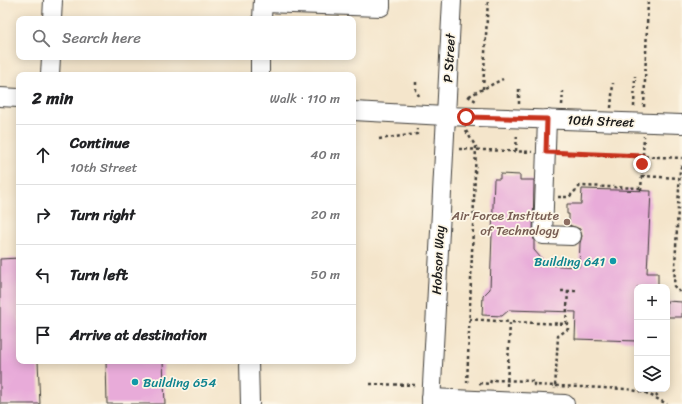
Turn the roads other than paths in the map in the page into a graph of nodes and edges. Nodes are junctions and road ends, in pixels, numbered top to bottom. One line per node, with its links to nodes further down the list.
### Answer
1 (53, 0): 5 (street)
2 (381, 0): 4 (street)
3 (452, 0): 13 (street, P Street)
4 (262, 7)
5 (52, 16)
6 (51, 60): 8 (street)
7 (260, 60): 9 (street)
8 (50, 72)
9 (260, 72)
10 (0, 97): 11 (street)
11 (16, 98)
12 (356, 111): 13 (street, 10th Street)
13 (445, 116): 14 (street, 10th Street); 18 (street, Hobson Way)
14 (547, 119): 15 (street, 10th Street); 16 (street)
15 (682, 124)
16 (572, 236)
17 (249, 364): 20 (street)
18 (428, 396): 19 (street)
19 (558, 398)
20 (250, 404)

